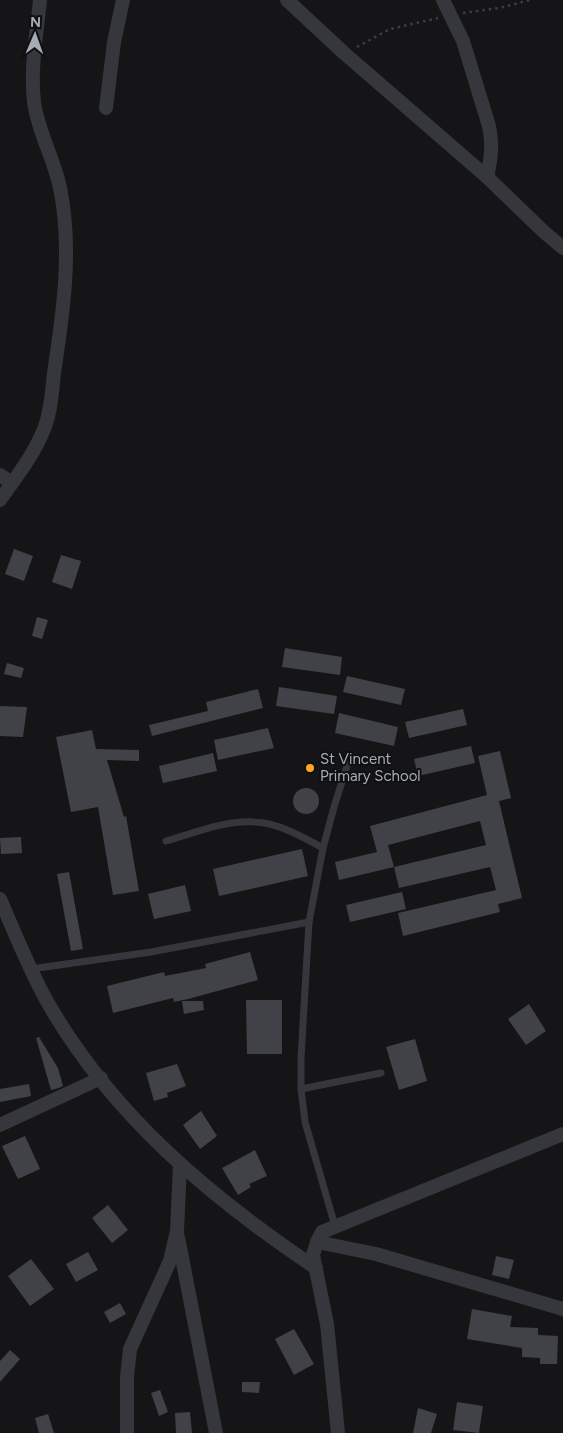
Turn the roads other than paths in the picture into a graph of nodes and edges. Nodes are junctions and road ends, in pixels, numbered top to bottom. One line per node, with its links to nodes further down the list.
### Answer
1 (40, 0): 9 (street)
2 (123, 0): 5 (street)
3 (287, 0): 6 (street)
4 (443, 0): 6 (street)
5 (106, 108)
6 (487, 177): 7 (street)
7 (563, 248)
8 (0, 475): 9 (street)
9 (12, 483): 10 (street)
10 (0, 500)
11 (348, 763): 13 (lane)
12 (166, 841): 13 (lane)
13 (323, 848): 15 (lane)
14 (0, 899): 16 (street)
15 (309, 922): 16 (lane); 19 (lane)
16 (32, 969): 18 (street)
17 (381, 1074): 19 (lane)
18 (101, 1078): 20 (street); 22 (street)
19 (300, 1089): 23 (lane)
20 (0, 1124)
21 (563, 1134): 23 (street)
22 (180, 1164): 24 (street); 26 (street)
23 (335, 1226): 25 (street)
24 (177, 1231): 28 (street); 29 (street)
25 (316, 1242): 26 (street); 27 (street)
26 (316, 1268): 30 (street)
27 (563, 1308)
28 (127, 1433)
29 (216, 1433)
30 (338, 1433)

